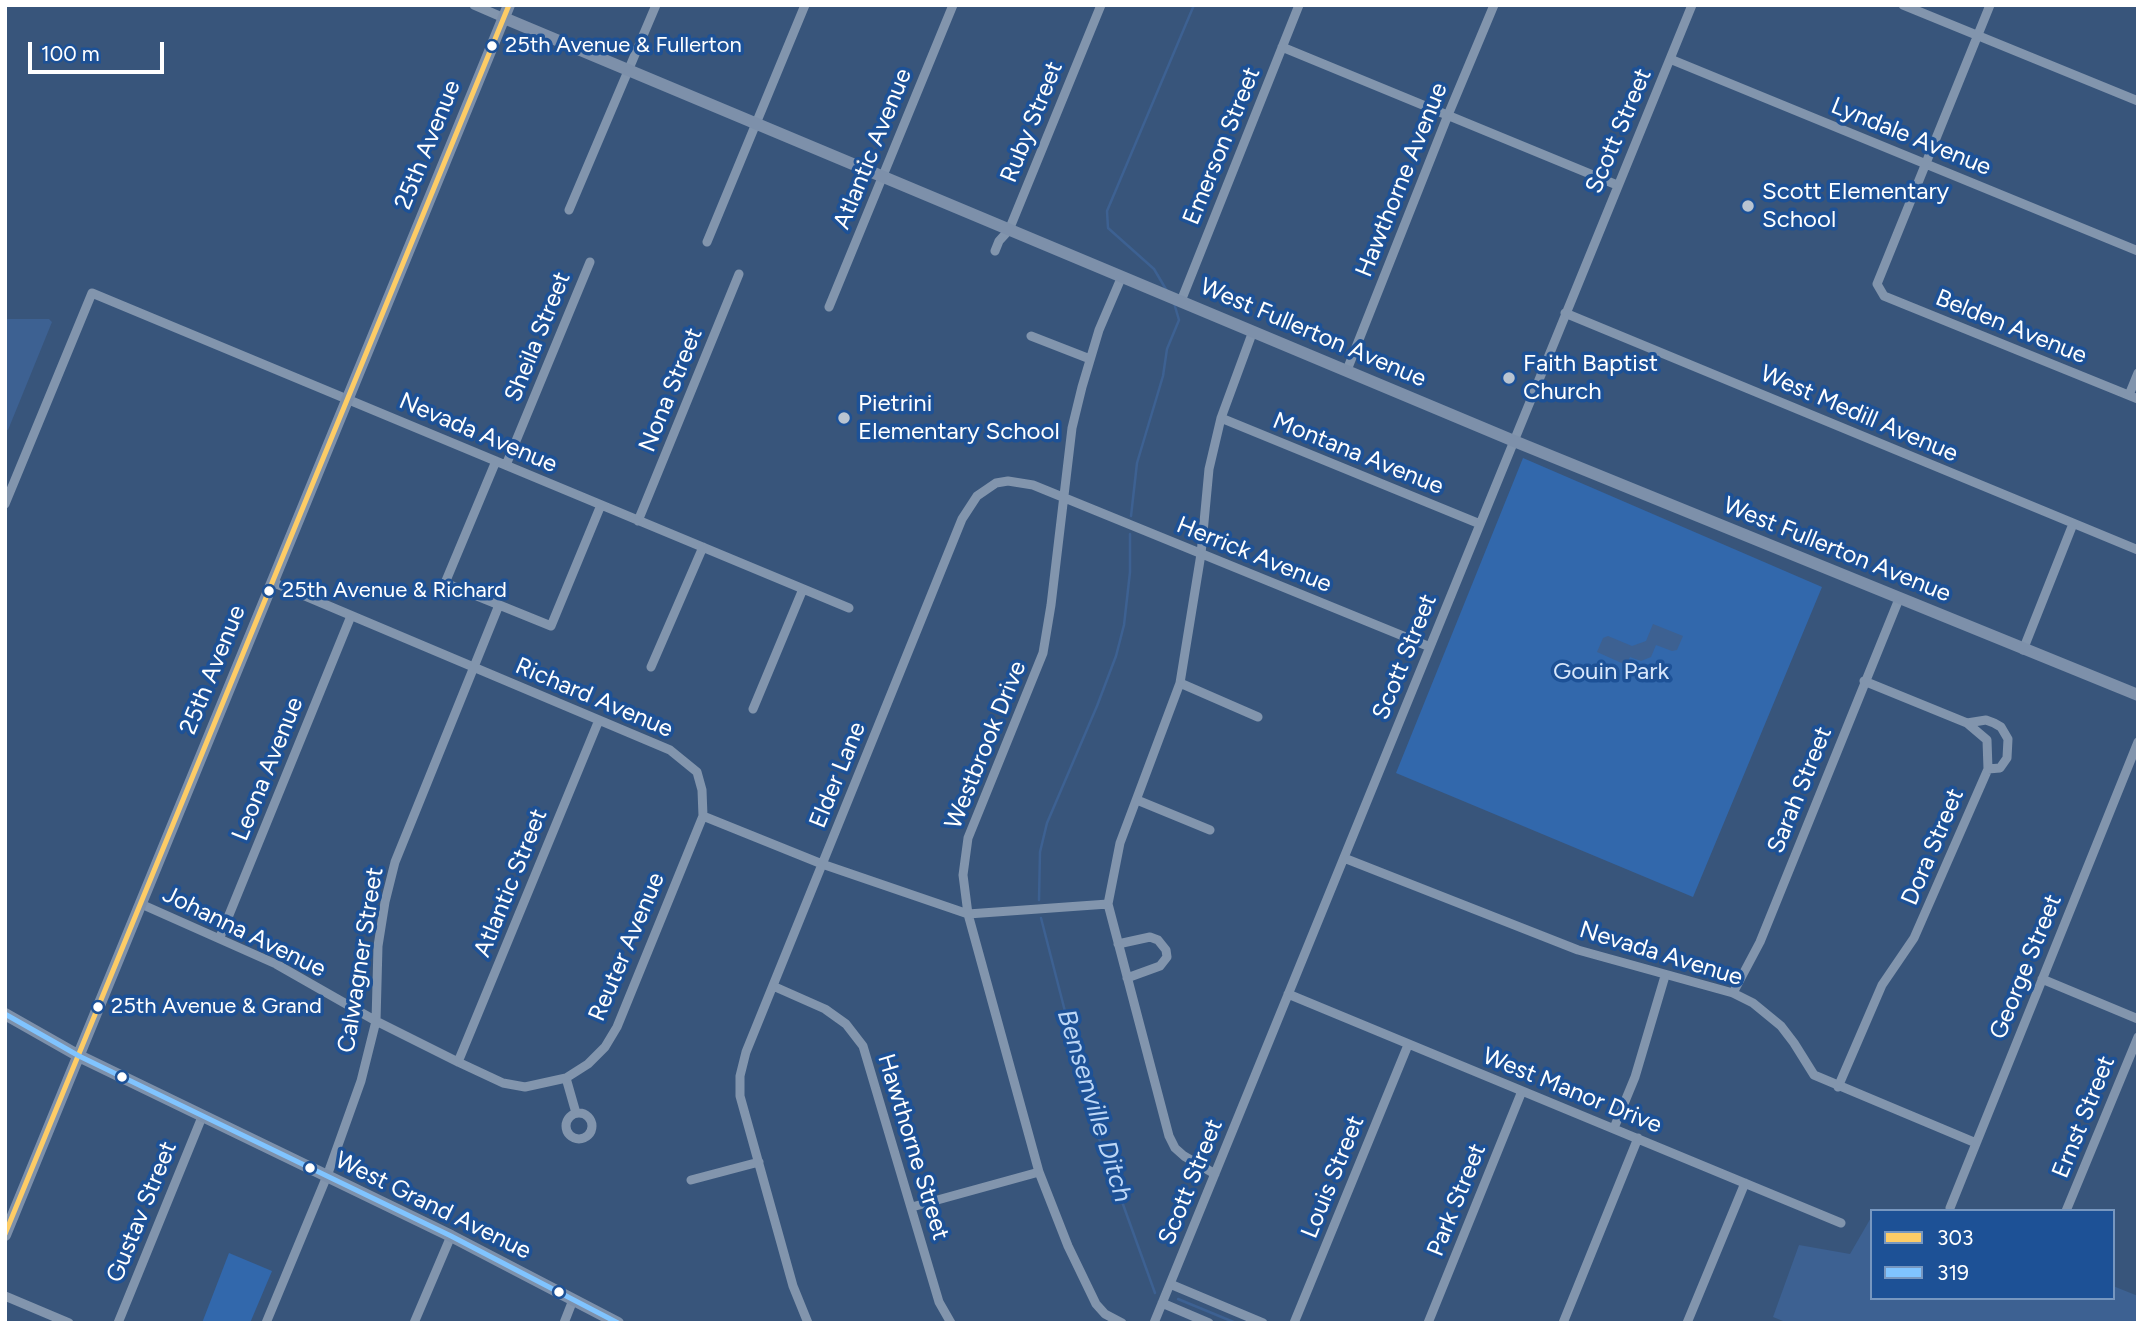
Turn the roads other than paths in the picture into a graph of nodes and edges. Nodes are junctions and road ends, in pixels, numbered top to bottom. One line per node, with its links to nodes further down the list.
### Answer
1 (474, 5): 11 (street, West Fullerton Avenue)
2 (656, 5): 15 (street)
3 (805, 5): 18 (street)
4 (953, 5): 20 (street, Atlantic Avenue)
5 (1101, 5): 23 (street, Ruby Street)
6 (1299, 5): 13 (street, Emerson Street)
7 (1494, 5): 17 (street, Hawthorne Avenue)
8 (1692, 5): 14 (street, Scott Street)
9 (1903, 5): 12 (street)
10 (1990, 5): 12 (street)
11 (506, 11): 15 (main road, West Fullerton Avenue); 39 (main road, 25th Avenue)
12 (1978, 36): 16 (street); 19 (street)
13 (1282, 47): 17 (street); 30 (street, Emerson Street)
14 (1670, 59): 19 (street, Lyndale Avenue); 21 (street, Scott Street)
15 (629, 71): 18 (main road, West Fullerton Avenue); 22 (street)
16 (2138, 102)
17 (1448, 115): 21 (street); 36 (street, Hawthorne Avenue)
18 (756, 124): 20 (main road, West Fullerton Avenue); 24 (street)
19 (1926, 164): 26 (street, Lyndale Avenue); 38 (street, Belden Avenue)
20 (882, 177): 23 (main road, West Fullerton Avenue); 31 (street, Atlantic Avenue)
21 (1618, 185): 32 (street, Scott Street)
22 (569, 210)
23 (1009, 230): 25 (street, Ruby Street); 29 (main road, West Fullerton Avenue)
24 (707, 242)
25 (995, 251)
26 (2138, 251)
27 (590, 262): 43 (street, Sheila Street)
28 (738, 274): 47 (street, Nona Street)
29 (1122, 276): 30 (main road, West Fullerton Avenue); 35 (street, Westbrook Drive)
30 (1180, 300): 33 (main road, West Fullerton Avenue)
31 (829, 307)
32 (1565, 313): 41 (street, Scott Street); 49 (street, West Medill Avenue)
33 (1254, 331): 36 (main road, West Fullerton Avenue); 40 (street)
34 (1031, 335): 35 (street)
35 (1090, 359): 44 (street, Westbrook Drive)
36 (1347, 370): 41 (main road, West Fullerton Avenue)
37 (2138, 373): 38 (street)
38 (2133, 397)
39 (347, 399): 42 (street, Nevada Avenue); 45 (street, Nevada Avenue); 53 (main road, 25th Avenue)
40 (1221, 418): 48 (street, Montana Avenue); 52 (street)
41 (1514, 441): 48 (street, Scott Street); 55 (main road, West Fullerton Avenue)
42 (496, 461): 43 (street, Nevada Avenue); 56 (street)
43 (506, 465): 46 (street, Nevada Avenue)
44 (1064, 498): 52 (street, Herrick Avenue); 76 (street, Elder Lane); 79 (street, Westbrook Drive)
45 (5, 504)
46 (601, 505): 47 (street, Nevada Avenue); 56 (street)
47 (638, 520): 50 (street, Nevada Avenue)
48 (1480, 524): 59 (street, Scott Street)
49 (2073, 524): 51 (street, West Medill Avenue); 60 (street)
50 (703, 547): 54 (street, Nevada Avenue); 61 (street)
51 (2138, 550)
52 (1201, 554): 59 (street, Herrick Avenue); 64 (street)
53 (272, 582): 58 (street, Richard Avenue); 77 (main road, 25th Avenue)
54 (803, 589): 57 (street, Nevada Avenue); 66 (street)
55 (1899, 599): 60 (main road, West Fullerton Avenue); 63 (street, Sarah Street)
56 (499, 605): 62 (street, Calwagner Street)
57 (849, 608)
58 (351, 616): 62 (street, Richard Avenue); 80 (street, Leona Avenue)
59 (1430, 647): 75 (street, Scott Street)
60 (2023, 650): 65 (main road, West Fullerton Avenue)
61 (652, 667)
62 (474, 668): 68 (street, Richard Avenue); 90 (street, Calwagner Street)
63 (1864, 681): 69 (street, Dora Street); 86 (street, Sarah Street)
64 (1180, 684): 67 (street); 72 (street)
65 (2138, 695)
66 (753, 709)
67 (1258, 717)
68 (599, 720): 73 (street, Richard Avenue); 94 (street, Atlantic Street)
69 (1967, 723): 71 (street, Dora Street); 71 (street)
70 (2138, 742): 84 (street, George Street)
71 (1988, 769): 96 (street, Dora Street)
72 (1137, 800): 74 (street); 78 (street)
73 (703, 816): 76 (street); 95 (street, Reuter Avenue)
74 (1210, 830)
75 (1344, 859): 82 (street, Nevada Avenue); 87 (street, Scott Street)
76 (822, 864): 79 (street); 85 (street, Elder Lane)
77 (141, 904): 80 (street, Johanna Avenue); 93 (main road, 25th Avenue)
78 (1108, 904): 79 (street); 81 (street)
79 (968, 914): 104 (street, Westbrook Drive)
80 (220, 937): 90 (street, Johanna Avenue)
81 (1118, 944): 83 (street); 83 (street)
82 (1665, 976): 86 (street, Nevada Avenue); 100 (street)
83 (1127, 978): 105 (street)
84 (2042, 979): 89 (street); 102 (street, George Street)
85 (773, 986): 103 (street, Elder Lane); 109 (street, Hawthorne Street)
86 (1733, 993): 96 (street, Nevada Avenue)
87 (1288, 995): 92 (street, West Manor Drive); 105 (street, Scott Street)
88 (5, 1014): 93 (main road, West Grand Avenue)
89 (2138, 1019)
90 (376, 1021): 94 (street, Johanna Avenue); 106 (street, Calwagner Street)
91 (2138, 1037): 111 (street, Ernst Street)
92 (1408, 1045): 97 (street, West Manor Drive); 131 (street, Louis Street)
93 (79, 1056): 99 (main road, West Grand Avenue); 113 (main road, 25th Avenue)
94 (458, 1062): 95 (street, Johanna Avenue)
95 (566, 1078): 98 (street)
96 (1838, 1087): 102 (street, Nevada Avenue)
97 (1522, 1091): 100 (street, West Manor Drive); 132 (street, Park Street)
98 (576, 1113)
99 (202, 1117): 106 (main road, West Grand Avenue); 120 (street, Gustav Street)
100 (1614, 1128): 101 (street, West Manor Drive)
101 (1638, 1139): 108 (street, West Manor Drive); 133 (street)
102 (1976, 1143): 110 (street, George Street)
103 (759, 1162): 107 (street); 125 (street, Elder Lane)
104 (1039, 1172): 109 (street); 127 (street, Westbrook Drive)
105 (1215, 1174): 115 (street, Scott Street)
106 (327, 1176): 114 (main road, West Grand Avenue); 121 (street, Calwagner Street)
107 (691, 1180)
108 (1745, 1184): 112 (street, West Manor Drive); 134 (street)
109 (912, 1207): 126 (street, Hawthorne Street)
110 (1950, 1208)
111 (2067, 1209)
112 (1841, 1223)
113 (5, 1235)
114 (451, 1236): 117 (main road, West Grand Avenue); 122 (street)
115 (1170, 1284): 118 (street, Scott Street); 130 (street)
116 (5, 1296): 119 (street)
117 (573, 1300): 123 (street); 124 (main road, West Grand Avenue)
118 (1162, 1303): 128 (street, Scott Street); 129 (street)
119 (69, 1323)
120 (118, 1323)
121 (267, 1323)
122 (415, 1323)
123 (564, 1323)
124 (618, 1323)
125 (808, 1323)
126 (951, 1323)
127 (1122, 1323)
128 (1154, 1323)
129 (1209, 1323)
130 (1263, 1323)
131 (1294, 1323)
132 (1428, 1323)
133 (1563, 1323)
134 (1687, 1323)

